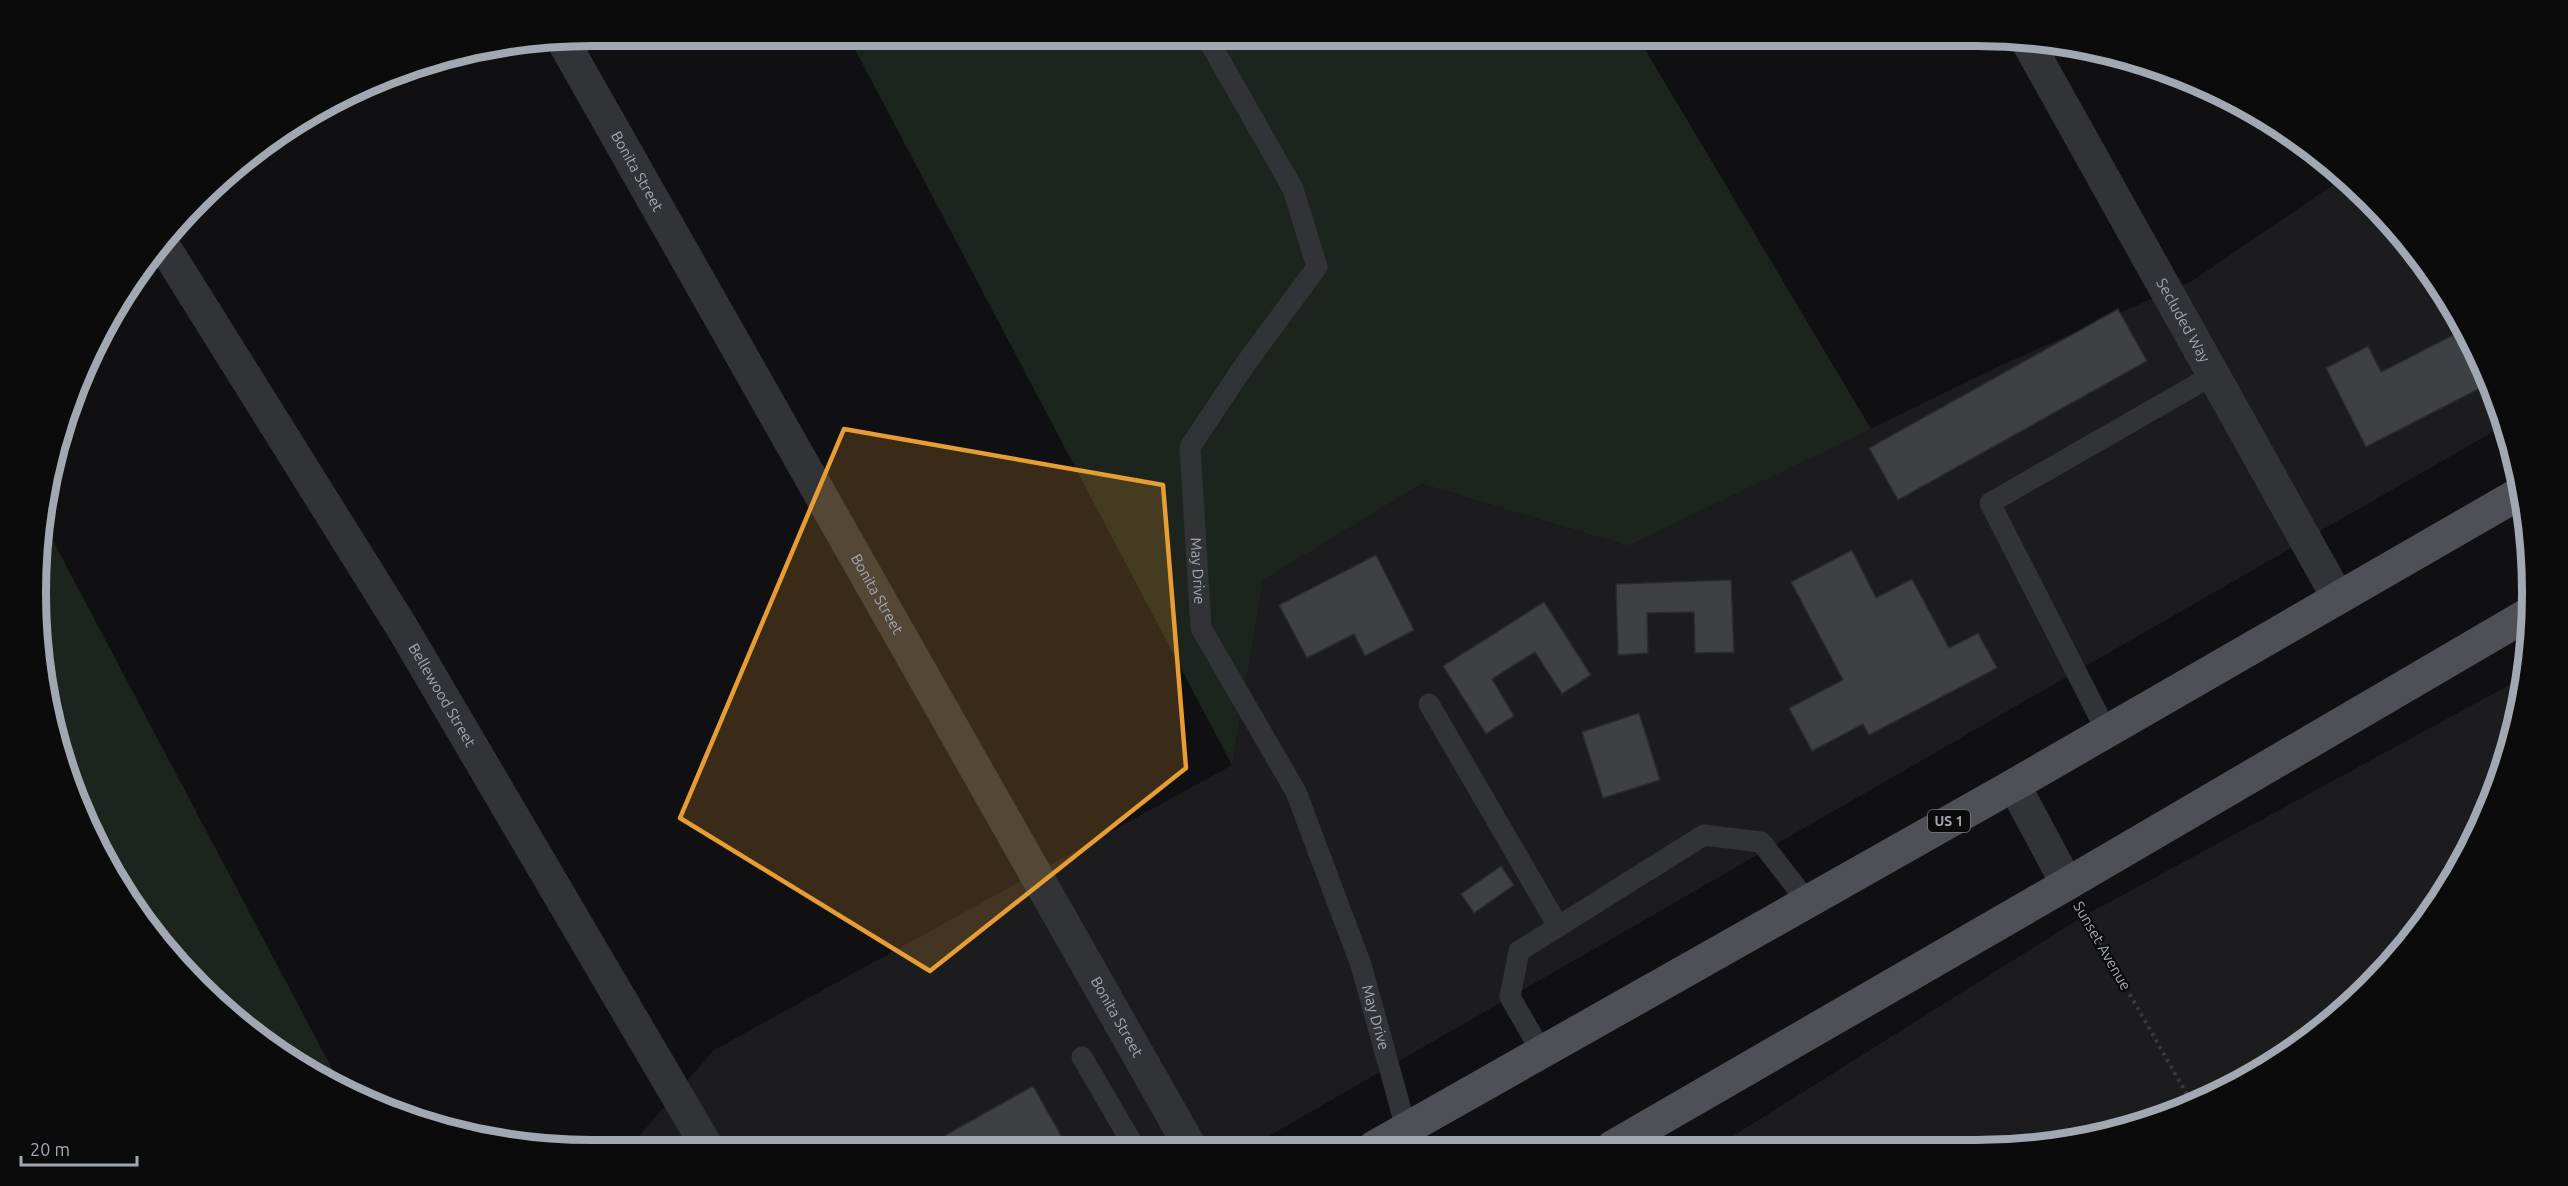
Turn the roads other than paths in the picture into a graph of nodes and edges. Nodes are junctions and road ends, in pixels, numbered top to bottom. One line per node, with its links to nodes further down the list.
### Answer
1 (1212, 46): 17 (lane, May Drive)
2 (567, 47): 20 (street, Bonita Street)
3 (2032, 50): 5 (street, Secluded Way)
4 (167, 251): 18 (street, Bellewood Street)
5 (2213, 375): 7 (street, Secluded Way); 10 (lane)
6 (2513, 497): 7 (main road, US 1)
7 (2338, 598): 10 (main road, US 1)
8 (2521, 619): 12 (main road)
9 (1429, 704): 14 (lane)
10 (2107, 732): 11 (main road, US 1)
11 (2014, 785): 12 (street, Sunset Avenue); 13 (main road, US 1)
12 (2067, 884): 22 (main road)
13 (1807, 901): 14 (lane); 15 (main road, US 1)
14 (1557, 926): 15 (lane)
15 (1541, 1051): 17 (main road, US 1)
16 (1082, 1057): 19 (lane)
17 (1406, 1128): 21 (main road, US 1)
18 (703, 1140)
19 (1130, 1140)
20 (1186, 1140)
21 (1386, 1140)
22 (1624, 1140)

